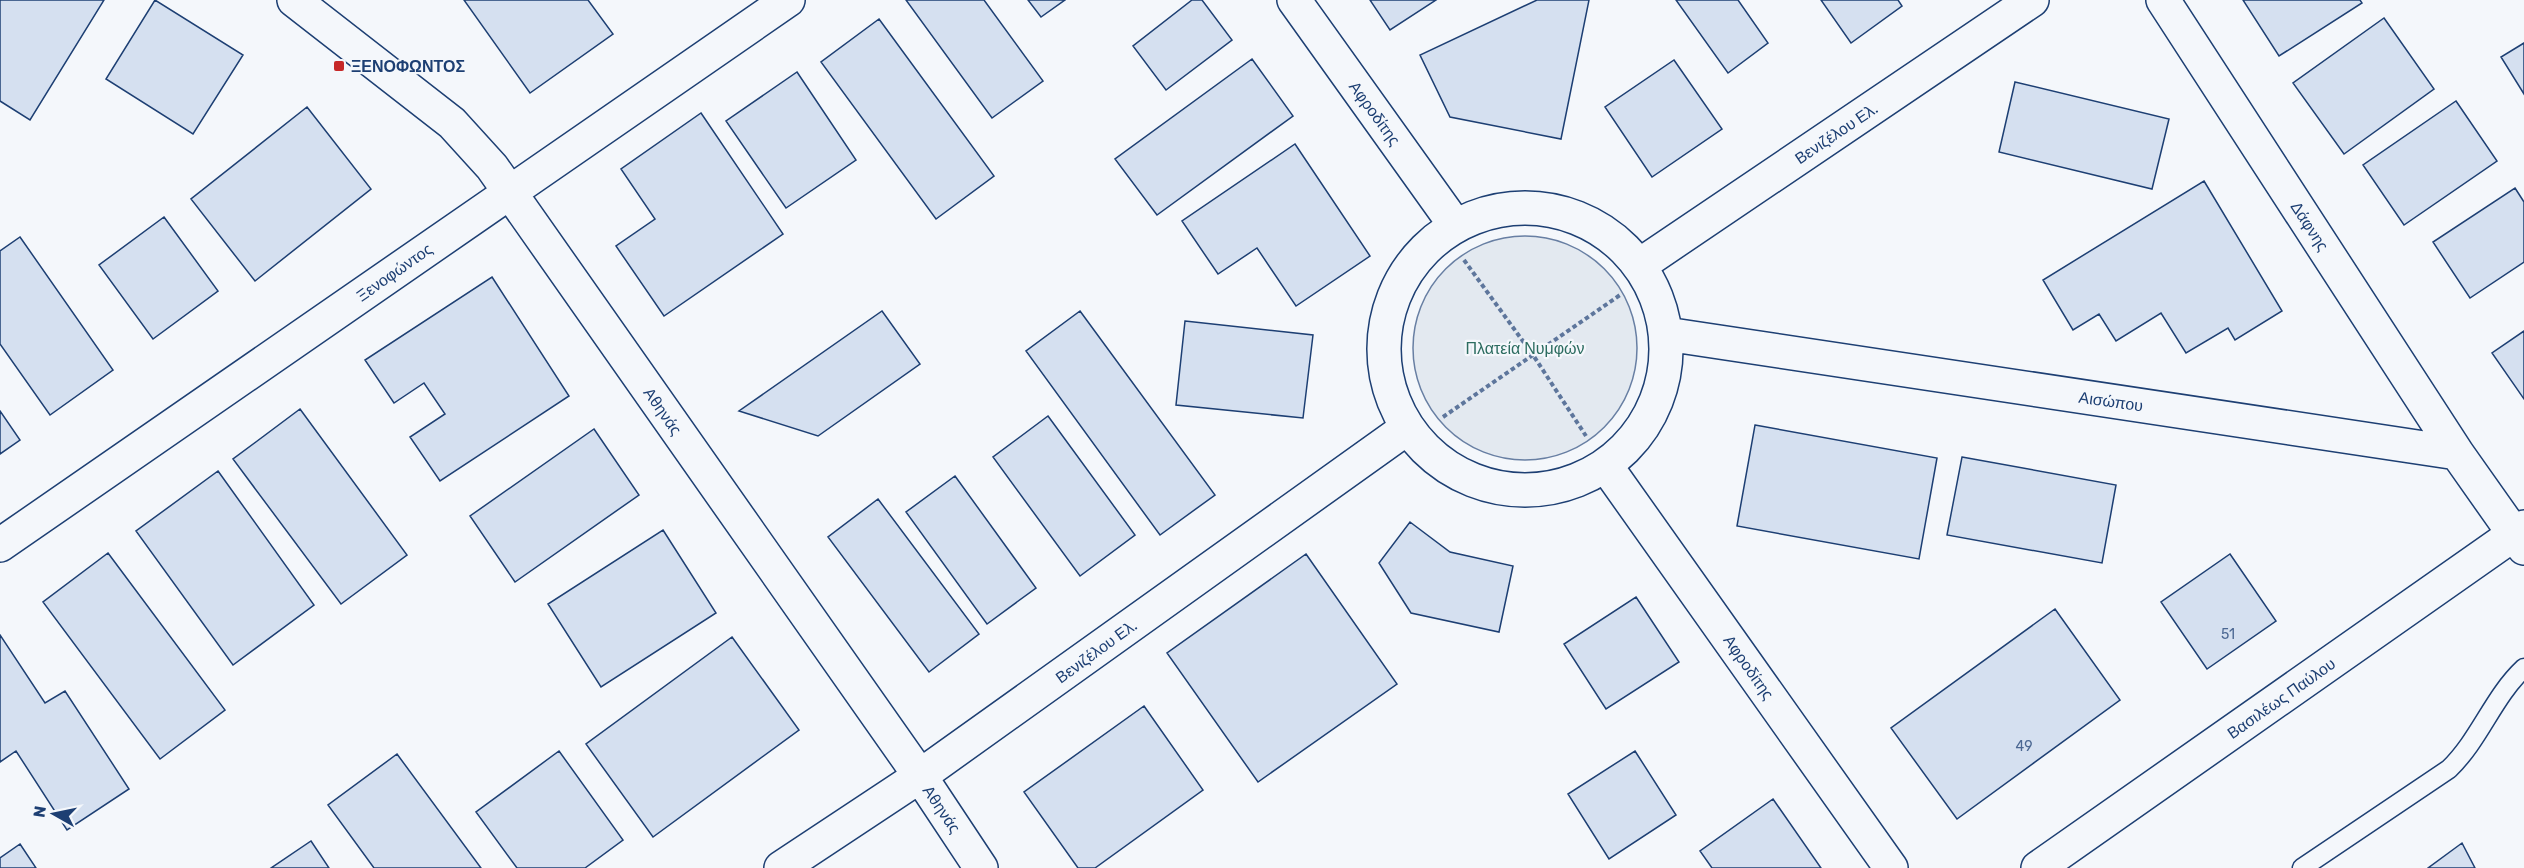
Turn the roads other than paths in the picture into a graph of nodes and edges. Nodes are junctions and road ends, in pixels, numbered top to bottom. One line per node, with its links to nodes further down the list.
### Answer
1 (294, 0): 6 (street, Αθηνάς)
2 (788, 0): 6 (street, Ξενοφώντος)
3 (1294, 0): 7 (street, Αφροδίτης)
4 (2032, 0): 8 (street, Βενιζέλου Ελ.)
5 (2163, 0): 11 (street, Δάφνης)
6 (509, 192): 14 (street, Ξενοφώντος); 16 (street, Αθηνάς)
7 (1449, 229): 8 (street); 10 (street)
8 (1644, 271): 9 (street)
9 (1666, 334): 11 (street, Αισώπου); 12 (street)
10 (1411, 433): 12 (street); 16 (street, Βενιζέλου Ελ.)
11 (2457, 453): 13 (street)
12 (1606, 466): 19 (street, Αφροδίτης)
13 (2521, 536): 20 (street, Βασιλέως Παύλου)
14 (0, 545)
15 (2524, 668): 21 (lane)
16 (920, 776): 17 (street, Βενιζέλου Ελ.); 18 (street, Αθηνάς)
17 (781, 868)
18 (981, 868)
19 (1891, 868)
20 (2038, 868)
21 (2302, 868)

